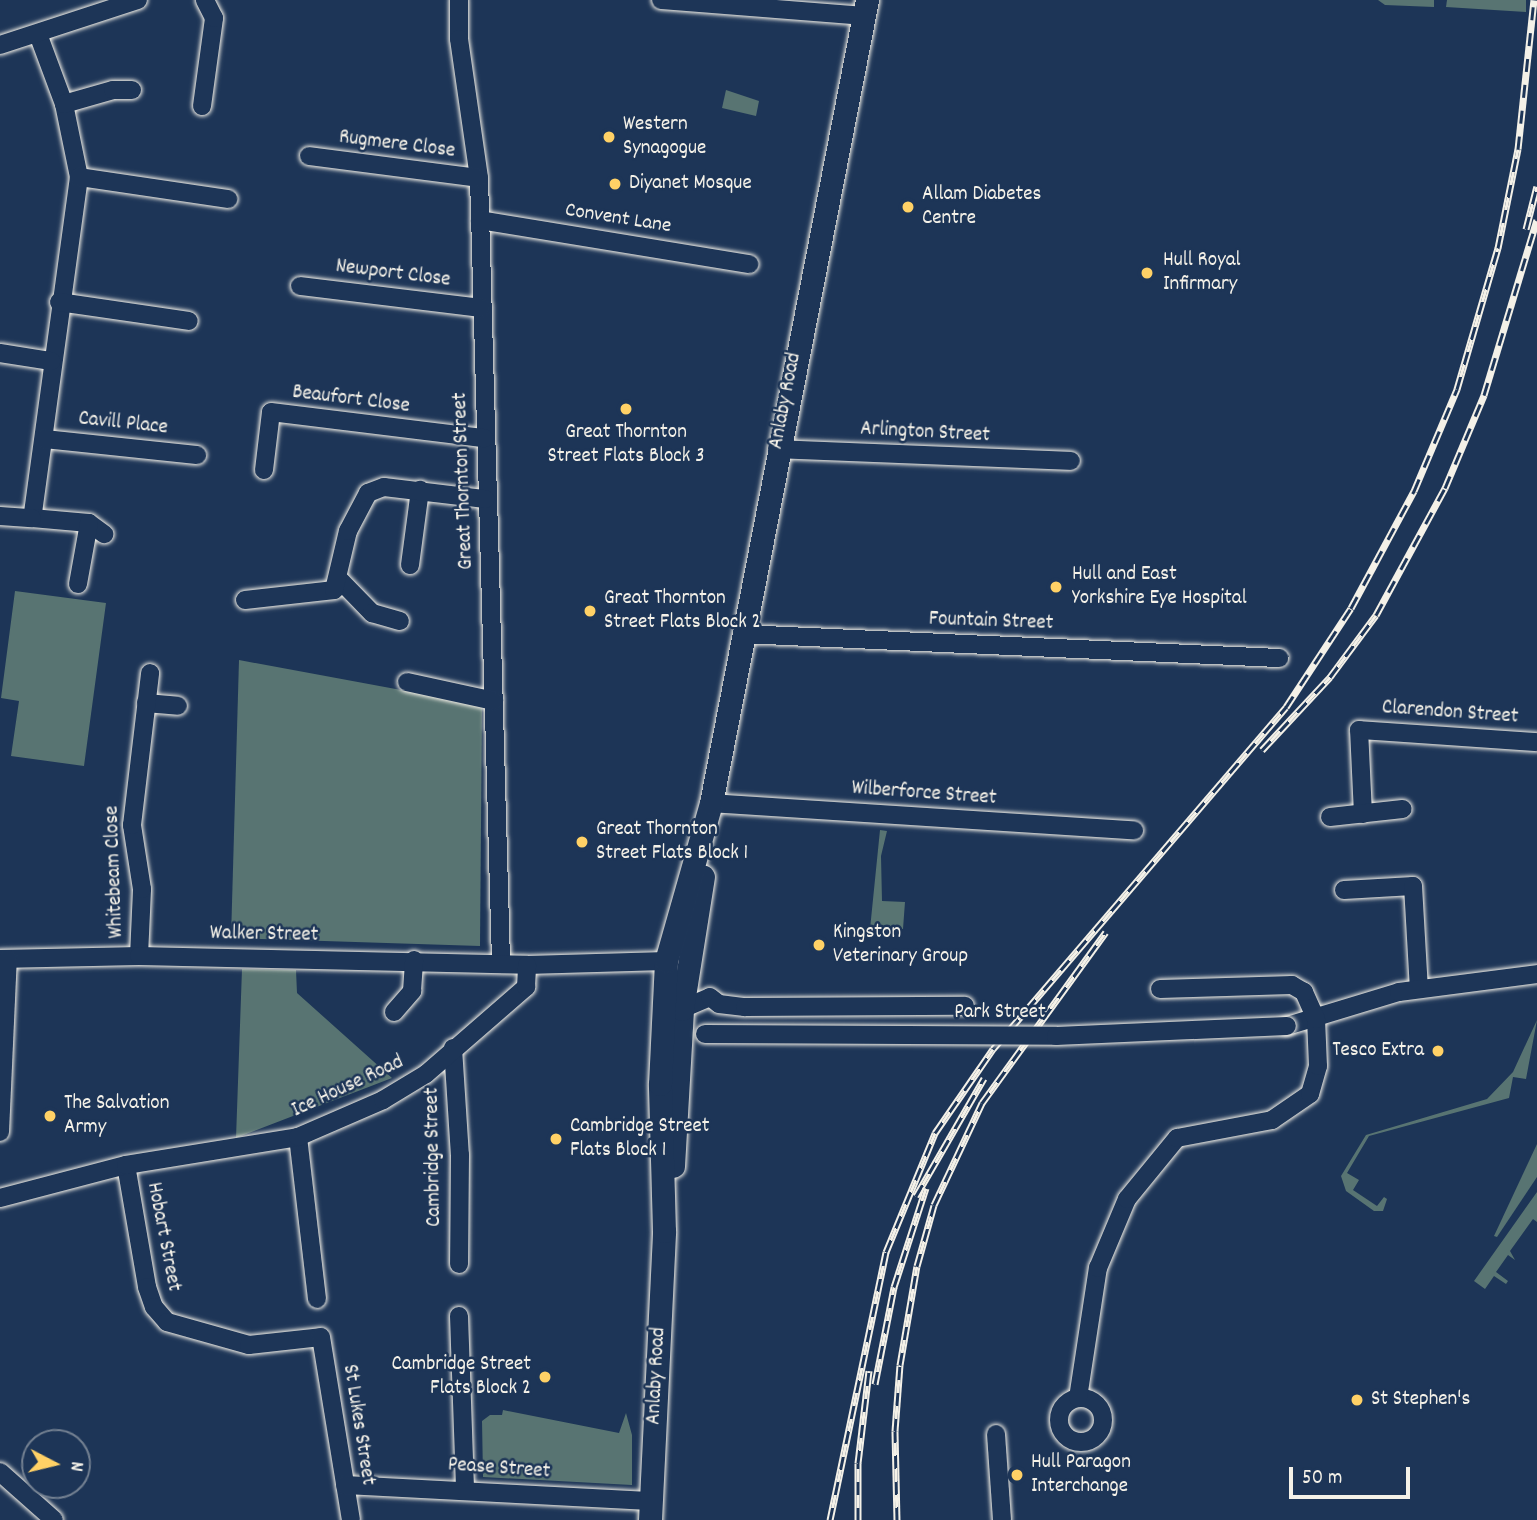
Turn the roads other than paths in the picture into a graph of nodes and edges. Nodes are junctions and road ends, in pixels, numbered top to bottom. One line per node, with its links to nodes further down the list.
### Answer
1 (138, 0): 6 (street)
2 (205, 0): 10 (street)
3 (459, 0): 13 (street, Great Thornton Street)
4 (661, 0): 5 (street)
5 (866, 8): 25 (main road, Anlaby Road)
6 (37, 34): 7 (street); 9 (street)
7 (0, 43)
8 (132, 90): 9 (street)
9 (64, 104): 12 (street)
10 (202, 106)
11 (309, 156): 13 (street, Rugmere Close)
12 (79, 177): 14 (street); 18 (street)
13 (478, 178): 15 (street, Great Thornton Street)
14 (228, 199)
15 (480, 220): 16 (street, Convent Lane); 19 (street, Great Thornton Street)
16 (749, 264)
17 (300, 286): 19 (street, Newport Close)
18 (59, 302): 20 (street); 22 (street)
19 (481, 308): 23 (street, Great Thornton Street)
20 (188, 321)
21 (0, 353): 22 (street)
22 (51, 361): 24 (street)
23 (484, 438): 28 (street, Beaufort Close); 30 (street, Great Thornton Street)
24 (44, 439): 26 (street, Cavill Place); 32 (street)
25 (777, 449): 27 (street, Arlington Street); 40 (main road, Anlaby Road)
26 (197, 455)
27 (1071, 461)
28 (264, 470)
29 (420, 490): 30 (street); 35 (street); 36 (street)
30 (485, 499): 44 (street, Great Thornton Street)
31 (0, 516): 32 (street)
32 (32, 518): 33 (street)
33 (89, 523): 34 (street); 37 (street)
34 (104, 534)
35 (410, 565)
36 (338, 578): 38 (street); 39 (street)
37 (78, 584)
38 (245, 600)
39 (400, 621)
40 (742, 634): 41 (street, Fountain Street); 48 (main road, Anlaby Road)
41 (1279, 658)
42 (150, 673): 45 (street, Whitebeam Close)
43 (407, 682): 44 (street)
44 (494, 701): 58 (street, Great Thornton Street)
45 (146, 703): 46 (street); 54 (street, Whitebeam Close)
46 (178, 706)
47 (1537, 742): 50 (street, Clarendon Street)
48 (711, 803): 52 (street, Wilberforce Street); 57 (main road, Anlaby Road); 64 (main road, Anlaby Road)
49 (1403, 809): 50 (street)
50 (1363, 814): 51 (street)
51 (1330, 817)
52 (1134, 830)
53 (1344, 890): 62 (street)
54 (139, 956): 55 (street, Walker Street); 56 (street, Walker Street)
55 (4, 959): 69 (street)
56 (414, 960): 58 (street, Walker Street); 65 (street)
57 (666, 961): 59 (street); 67 (main road, Anlaby Road)
58 (502, 963): 59 (street, Walker Street)
59 (527, 965): 68 (street, Ice House Road)
60 (1537, 974): 62 (street, Park Street)
61 (1160, 989): 66 (street)
62 (1419, 989): 66 (street, Park Street)
63 (965, 1006): 64 (street, Park Street)
64 (681, 1009): 67 (main road, Anlaby Road)
65 (394, 1012)
66 (1317, 1019): 67 (street, Park Street, bridge); 77 (street)
67 (673, 1036): 82 (main road, Anlaby Road)
68 (453, 1048): 70 (street, Ice House Road); 73 (street, Cambridge Street)
69 (0, 1132)
70 (298, 1136): 71 (street, Ice House Road); 74 (street)
71 (126, 1166): 72 (street, Ice House Road); 76 (street, Hobart Street)
72 (0, 1198)
73 (458, 1264)
74 (317, 1299)
75 (459, 1315): 81 (street)
76 (321, 1337): 80 (street, St Lukes Street)
77 (1078, 1398)
78 (996, 1434): 85 (street)
79 (0, 1472): 83 (street)
80 (345, 1485): 81 (street, Pease Street); 84 (street, St Lukes Street)
81 (465, 1489): 82 (street, Pease Street)
82 (650, 1511)
83 (54, 1520)
84 (351, 1520)
85 (1002, 1520)

